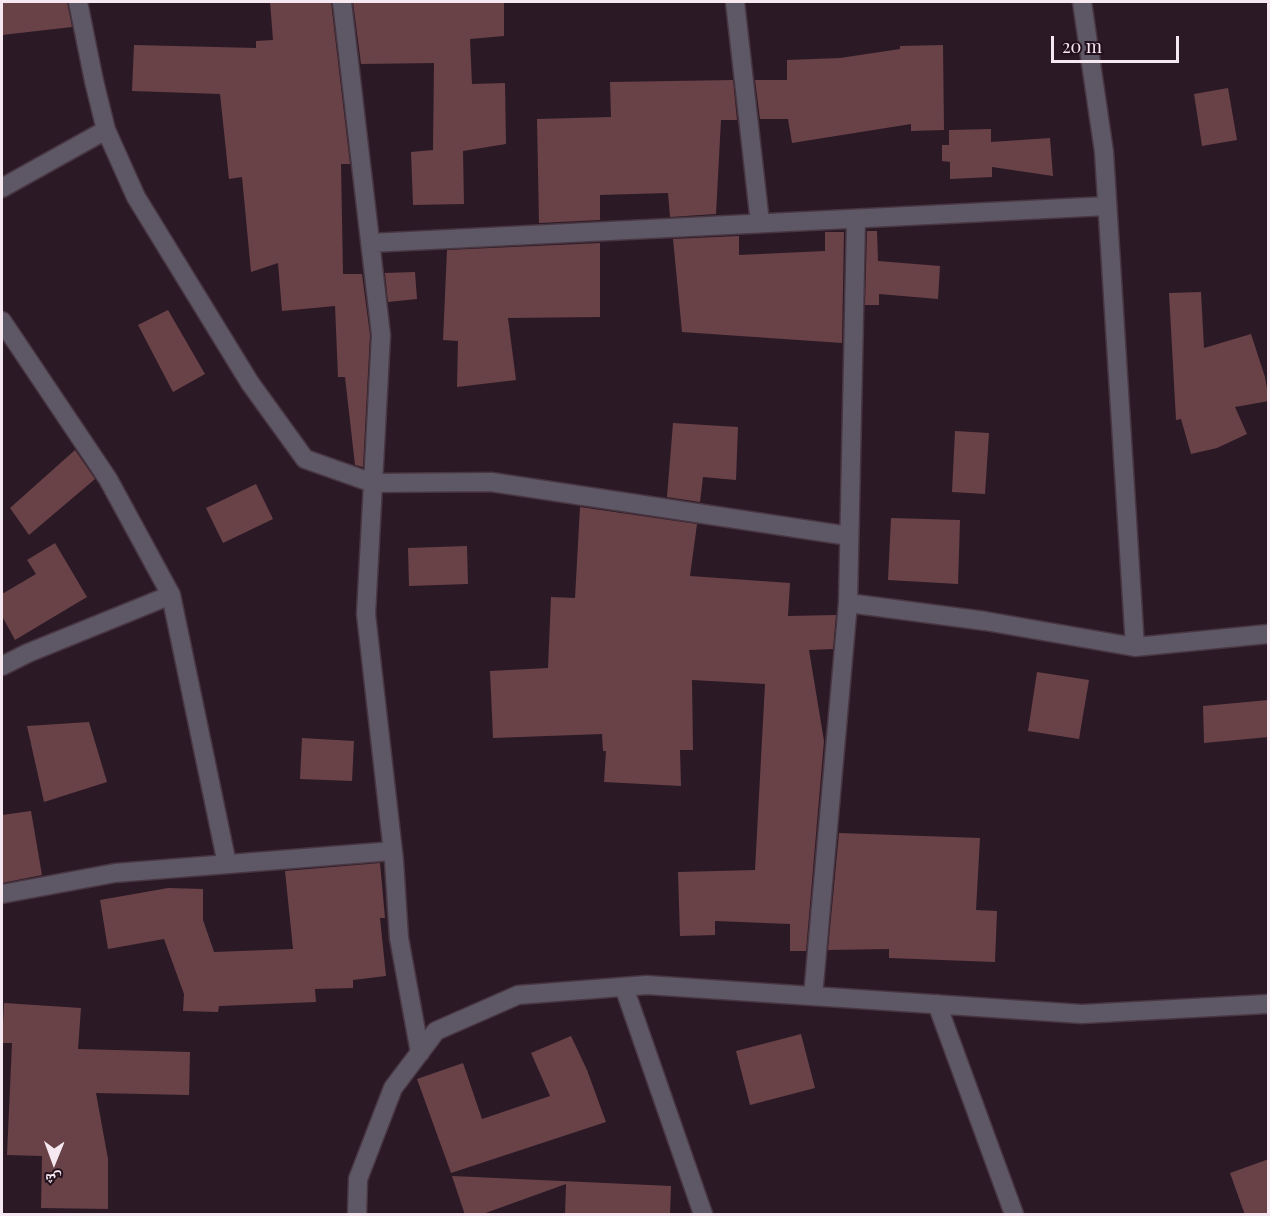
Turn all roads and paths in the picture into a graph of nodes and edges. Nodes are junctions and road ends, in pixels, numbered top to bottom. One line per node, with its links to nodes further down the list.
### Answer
1 (78, 2): 5 (street)
2 (342, 2): 10 (street)
3 (735, 2): 9 (street)
4 (1082, 2): 7 (street)
5 (106, 129): 6 (street); 12 (street)
6 (2, 188)
7 (1107, 206): 8 (street); 17 (street)
8 (856, 219): 9 (street); 13 (street)
9 (760, 223): 10 (street)
10 (370, 243): 12 (street)
11 (2, 321): 14 (street)
12 (373, 483): 13 (street); 19 (street)
13 (849, 536): 15 (street)
14 (171, 594): 18 (street); 20 (street)
15 (848, 603): 17 (street); 23 (street)
16 (1269, 634): 17 (street)
17 (1135, 647)
18 (2, 666)
19 (393, 851): 20 (street); 26 (street)
20 (227, 864): 21 (street)
21 (2, 894)
22 (624, 987): 23 (street); 26 (street); 28 (street)
23 (813, 996): 24 (street)
24 (937, 1004): 25 (street); 29 (street)
25 (1269, 1004)
26 (420, 1053): 27 (street)
27 (357, 1215)
28 (704, 1215)
29 (1014, 1215)

